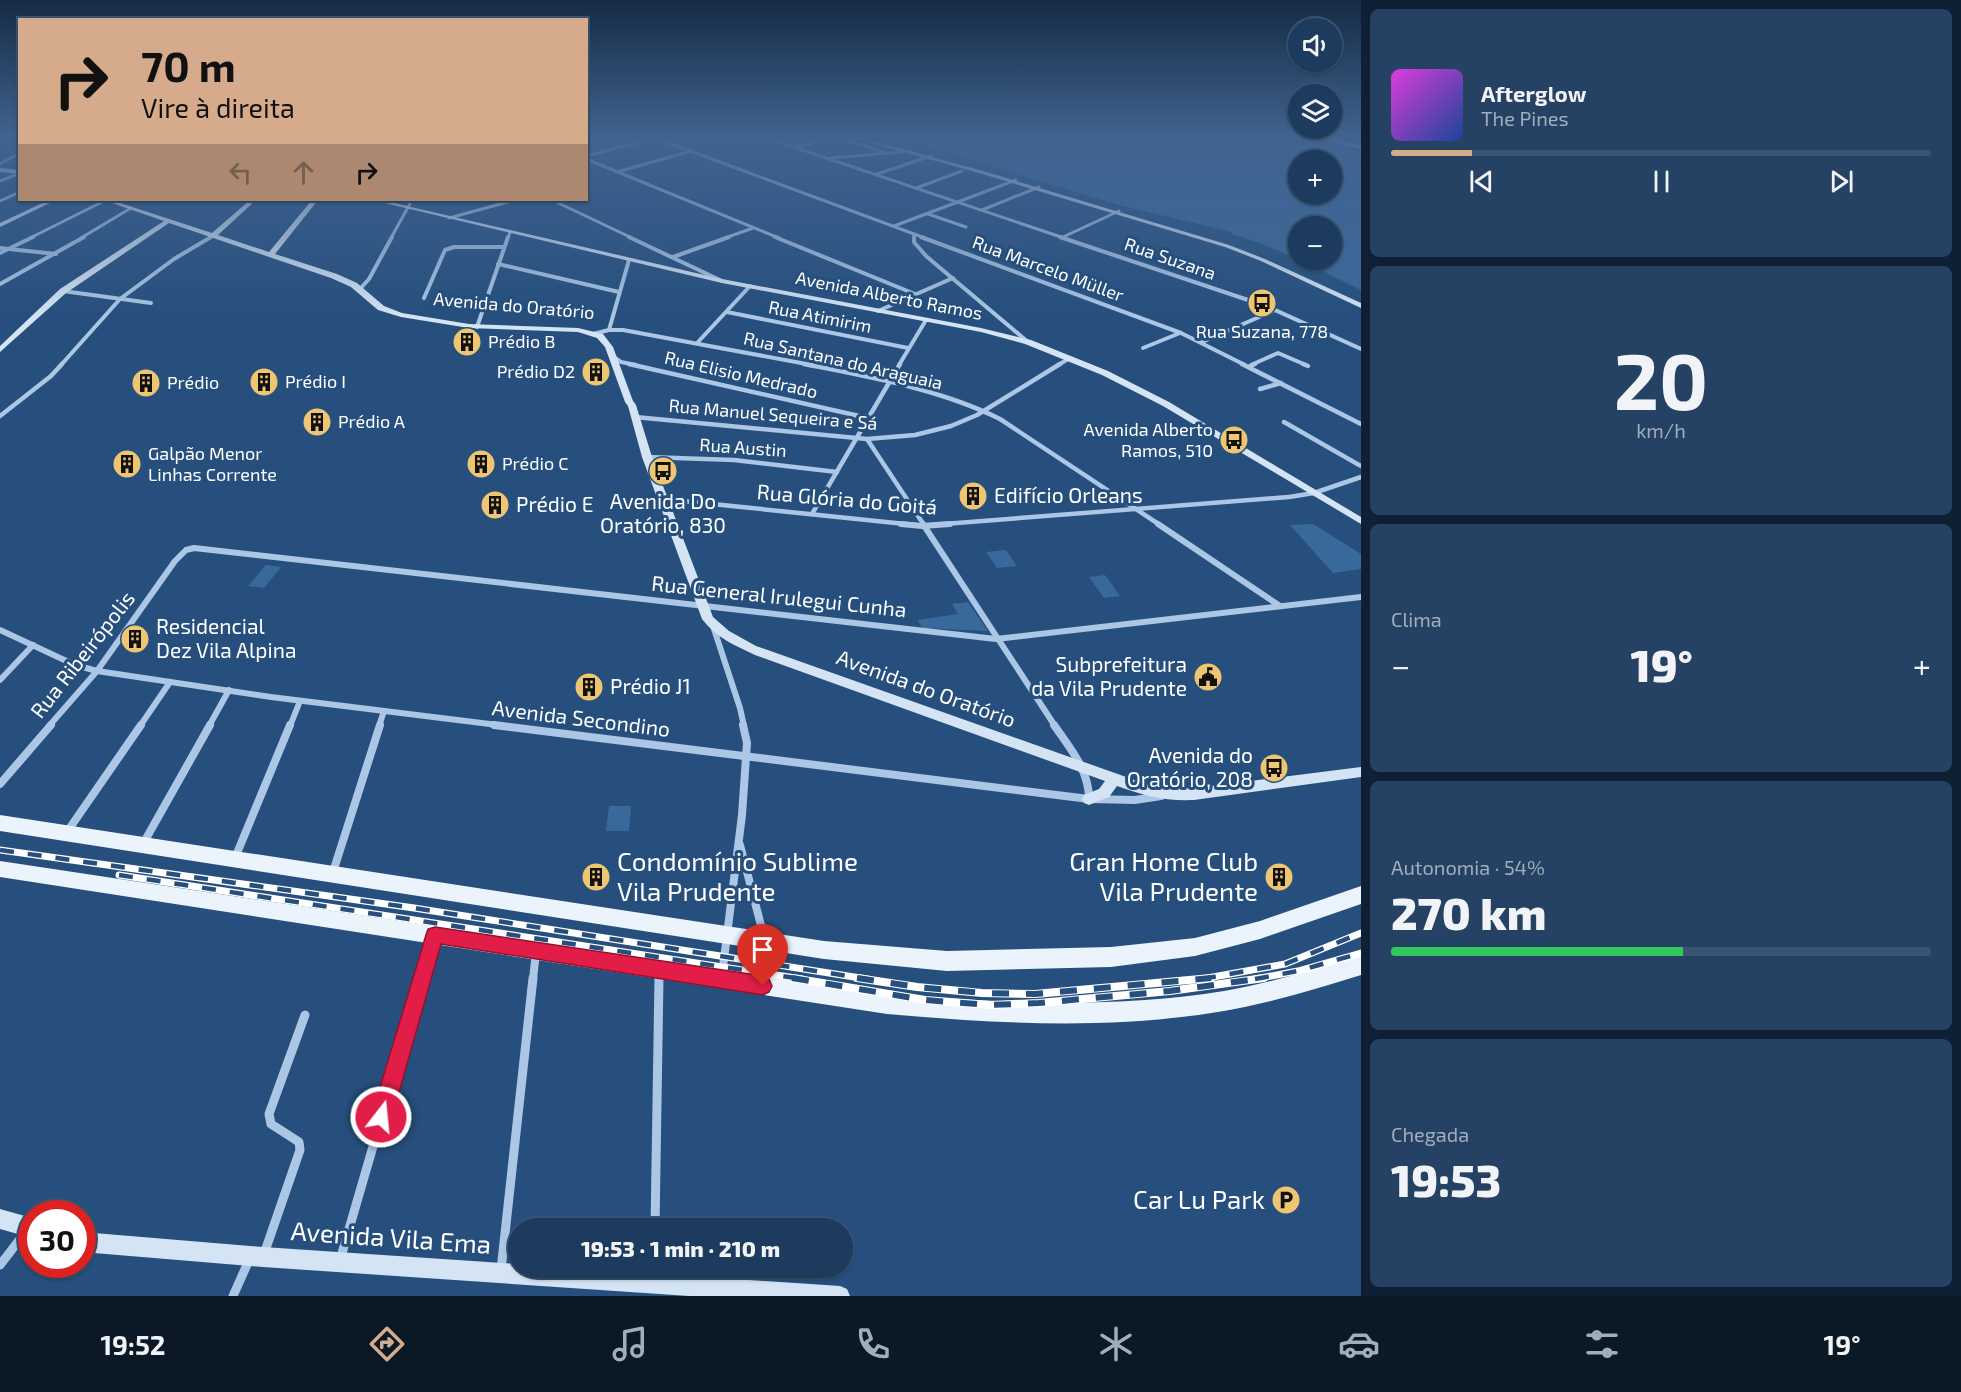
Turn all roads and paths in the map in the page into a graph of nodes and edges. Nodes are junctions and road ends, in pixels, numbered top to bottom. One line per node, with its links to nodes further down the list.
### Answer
1 (676, 196): 29 (street)
2 (814, 196): 27 (street, Rua Marcelo Müller)
3 (941, 196): 17 (street, Rua Suzana)
4 (973, 196): 17 (street)
5 (1016, 196): 21 (street)
6 (1066, 196): 22 (main road)
7 (51, 201): 26 (main road)
8 (104, 201): 36 (street)
9 (109, 201): 18 (main road, Avenida do Oratório)
10 (131, 201): 18 (main road)
11 (252, 201): 32 (main road)
12 (314, 201): 38 (main road)
13 (379, 201): 20 (main road, Avenida Alberto Ramos)
14 (412, 201): 20 (street)
15 (511, 201): 24 (street)
16 (554, 201): 40 (street)
17 (958, 202): 21 (street, Rua Suzana); 23 (street)
18 (116, 203): 19 (main road, Avenida do Oratório)
19 (131, 208): 25 (main road, Avenida do Oratório); 39 (street)
20 (408, 208): 24 (main road, Avenida Alberto Ramos); 47 (street)
21 (982, 210): 33 (street, Rua Suzana)
22 (1118, 212): 33 (street); 54 (main road)
23 (927, 214): 27 (street); 28 (street)
24 (449, 218): 30 (main road, Avenida Alberto Ramos)
25 (170, 220): 32 (main road, Avenida do Oratório); 48 (main road)
26 (0, 225)
27 (894, 226): 31 (street, Rua Marcelo Müller)
28 (966, 227)
29 (753, 228): 40 (street); 50 (street)
30 (510, 232): 34 (street); 41 (main road, Avenida Alberto Ramos)
31 (914, 234): 43 (street); 61 (street, Rua Marcelo Müller)
32 (214, 235): 38 (main road, Avenida do Oratório); 52 (street)
33 (1062, 237): 55 (street, Rua Suzana)
34 (504, 247): 42 (street); 51 (street)
35 (0, 248): 36 (street)
36 (8, 249): 37 (street); 39 (street)
37 (0, 253)
38 (272, 253): 47 (main road, Avenida do Oratório)
39 (56, 254): 45 (street)
40 (673, 257): 44 (street)
41 (629, 260): 44 (main road, Avenida Alberto Ramos); 49 (street)
42 (498, 264): 49 (street); 59 (street)
43 (954, 278): 50 (street); 63 (street)
44 (722, 280): 46 (main road, Avenida Alberto Ramos)
45 (0, 284)
46 (750, 286): 56 (main road, Avenida Alberto Ramos); 57 (street)
47 (359, 290): 59 (main road, Avenida do Oratório)
48 (63, 291): 52 (street); 65 (main road)
49 (620, 292): 60 (street)
50 (915, 294): 56 (street)
51 (424, 298)
52 (120, 299): 53 (street); 80 (street)
53 (151, 303)
54 (1361, 304)
55 (1276, 310): 64 (street); 68 (street, Rua Suzana)
56 (878, 311): 58 (main road, Avenida Alberto Ramos)
57 (726, 312): 62 (street); 66 (street, Rua Atimirim)
58 (926, 320): 63 (main road, Avenida Alberto Ramos); 66 (street)
59 (477, 325): 60 (main road, Avenida do Oratório)
60 (601, 332): 62 (street, Rua Santana do Araguaia); 70 (main road, Avenida do Oratório); 72 (main road, Avenida do Oratório)
61 (1181, 333): 64 (street, Rua Marcelo Müller); 67 (street)
62 (698, 342): 75 (street, Rua Santana do Araguaia)
63 (1028, 342): 71 (main road, Avenida Alberto Ramos)
64 (1202, 342): 73 (street, Rua Marcelo Müller)
65 (4, 344): 69 (main road)
66 (908, 348): 75 (street)
67 (1143, 348)
68 (1361, 349)
69 (0, 350)
70 (610, 355): 72 (street, Rua Elisio Medrado); 78 (main road, Avenida do Oratório)
71 (1070, 358): 79 (street, Rua Manuel Sequeira e Sá); 91 (main road, Avenida Alberto Ramos)
72 (621, 362): 78 (main road, Avenida do Oratório); 82 (street, Rua Elisio Medrado)
73 (1250, 366): 74 (street); 76 (street, Rua Marcelo Müller)
74 (1308, 366)
75 (890, 381): 79 (street, Rua Santana do Araguaia); 82 (street)
76 (1281, 382): 77 (street); 84 (street, Rua Marcelo Müller)
77 (1260, 389)
78 (632, 405): 81 (main road, Avenida do Oratório)
79 (985, 410): 86 (street, Rua Manuel Sequeira e Sá); 93 (street, Rua Santana do Araguaia)
80 (0, 416)
81 (636, 417): 85 (street, Rua Manuel Sequeira e Sá); 87 (main road, Avenida do Oratório)
82 (868, 418): 85 (street)
83 (1284, 422): 88 (street)
84 (1361, 424)
85 (857, 437): 86 (street, Rua Manuel Sequeira e Sá); 89 (street)
86 (867, 439): 96 (street)
87 (647, 456): 89 (street, Rua Austin); 92 (main road, Avenida do Oratório)
88 (1361, 466)
89 (837, 472): 94 (street)
90 (1361, 477): 91 (street, Rua Glória do Goitá)
91 (1314, 493): 93 (street, Rua Glória do Goitá); 95 (main road, Avenida Alberto Ramos)
92 (664, 499): 94 (street, Rua Glória do Goitá); 99 (main road, Avenida do Oratório)
93 (1136, 510): 96 (street, Rua Glória do Goitá); 100 (street, Rua Santana do Araguaia)
94 (812, 514): 96 (street, Rua Glória do Goitá)
95 (1361, 521)
96 (922, 526): 103 (street)
97 (194, 548): 99 (street, Rua General Irulegui Cunha); 105 (street, Rua Ribeirópolis)
98 (1361, 597): 100 (street, Rua General Irulegui Cunha)
99 (703, 605): 101 (main road, Avenida do Oratório); 103 (street, Rua General Irulegui Cunha)
100 (1281, 607): 103 (street, Rua General Irulegui Cunha)
101 (713, 625): 111 (street); 112 (main road, Avenida do Oratório)
102 (0, 630): 104 (street, Avenida Secondino)
103 (996, 639): 112 (street)
104 (33, 645): 105 (street, Avenida Secondino); 106 (street)
105 (97, 671): 107 (street, Avenida Secondino); 115 (street, Rua Ribeirópolis)
106 (0, 680)
107 (170, 682): 108 (street, Avenida Secondino); 119 (street)
108 (229, 690): 109 (street, Avenida Secondino); 121 (street)
109 (300, 700): 110 (street, Avenida Secondino); 122 (street)
110 (384, 711): 111 (street, Avenida Secondino); 124 (street)
111 (746, 756): 117 (street, Avenida Secondino); 120 (street)
112 (1082, 767): 114 (main road, Avenida do Oratório); 117 (street)
113 (1361, 772): 116 (main road, Avenida do Oratório)
114 (1113, 779): 116 (main road, Avenida do Oratório); 117 (main road)
115 (0, 784)
116 (1167, 795): 117 (street, Avenida Secondino)
117 (1089, 799)
118 (0, 823): 119 (main road)
119 (65, 834): 121 (main road)
120 (739, 842): 127 (street); 128 (street)
121 (142, 847): 122 (main road)
122 (234, 861): 124 (main road)
123 (0, 870): 126 (main road)
124 (332, 875): 127 (main road)
125 (1361, 896): 128 (main road)
126 (435, 935): 129 (main road); 140 (street)
127 (727, 935): 128 (main road); 132 (street)
128 (765, 940)
129 (536, 951): 131 (main road); 142 (street)
130 (1361, 965): 132 (main road)
131 (659, 970): 132 (main road); 134 (street)
132 (721, 980)
133 (305, 1015): 139 (street)
134 (655, 1218)
135 (0, 1219): 136 (main road)
136 (18, 1224)
137 (18, 1242): 141 (street)
138 (96, 1243): 139 (main road, Avenida Vila Ema)
139 (257, 1257): 140 (main road, Avenida Vila Ema); 145 (street)
140 (339, 1262): 142 (main road, Avenida Vila Ema)
141 (0, 1264)
142 (501, 1273): 143 (main road, Avenida Vila Ema)
143 (648, 1283): 144 (main road, Avenida Vila Ema)
144 (745, 1293): 146 (main road, Avenida Vila Ema)
145 (233, 1296)
146 (840, 1296)

